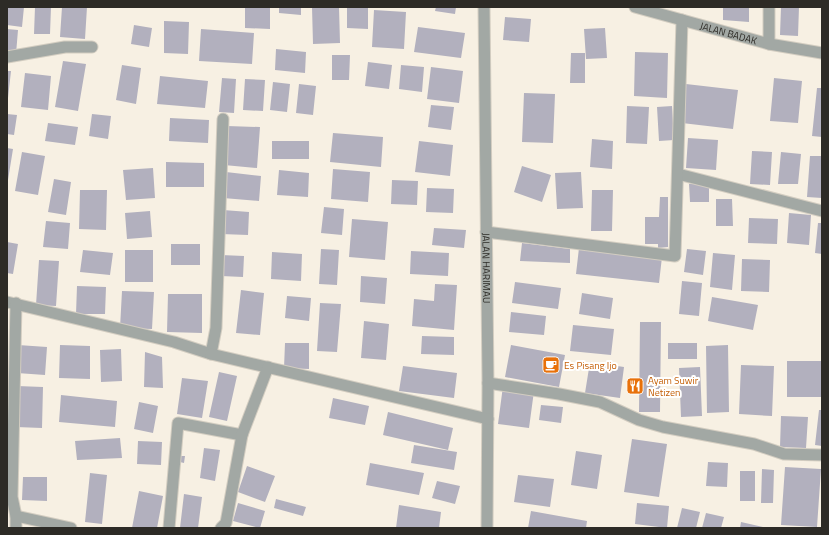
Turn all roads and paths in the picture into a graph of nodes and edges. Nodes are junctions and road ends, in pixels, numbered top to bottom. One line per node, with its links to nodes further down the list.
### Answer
1 (484, 7): 12 (street, JALAN HARIMAU)
2 (635, 7): 4 (street, JALAN BADAK)
3 (769, 7): 5 (street)
4 (682, 20): 5 (street, JALAN BADAK); 10 (street)
5 (769, 44): 7 (street, JALAN BADAK)
6 (92, 48): 8 (street)
7 (822, 53)
8 (7, 57)
9 (223, 119): 14 (street)
10 (678, 174): 11 (street); 12 (street)
11 (822, 211)
12 (486, 232): 16 (street, JALAN HARIMAU)
13 (12, 303): 14 (street); 20 (street)
14 (211, 354): 15 (street)
15 (268, 367): 17 (street); 18 (street)
16 (488, 383): 17 (street, JALAN HARIMAU); 19 (street)
17 (488, 418): 25 (street, JALAN HARIMAU)
18 (242, 435): 23 (street); 24 (street)
19 (822, 454)
20 (16, 516): 21 (street); 22 (street)
21 (16, 528)
22 (71, 528)
23 (169, 528)
24 (221, 528)
25 (487, 528)

